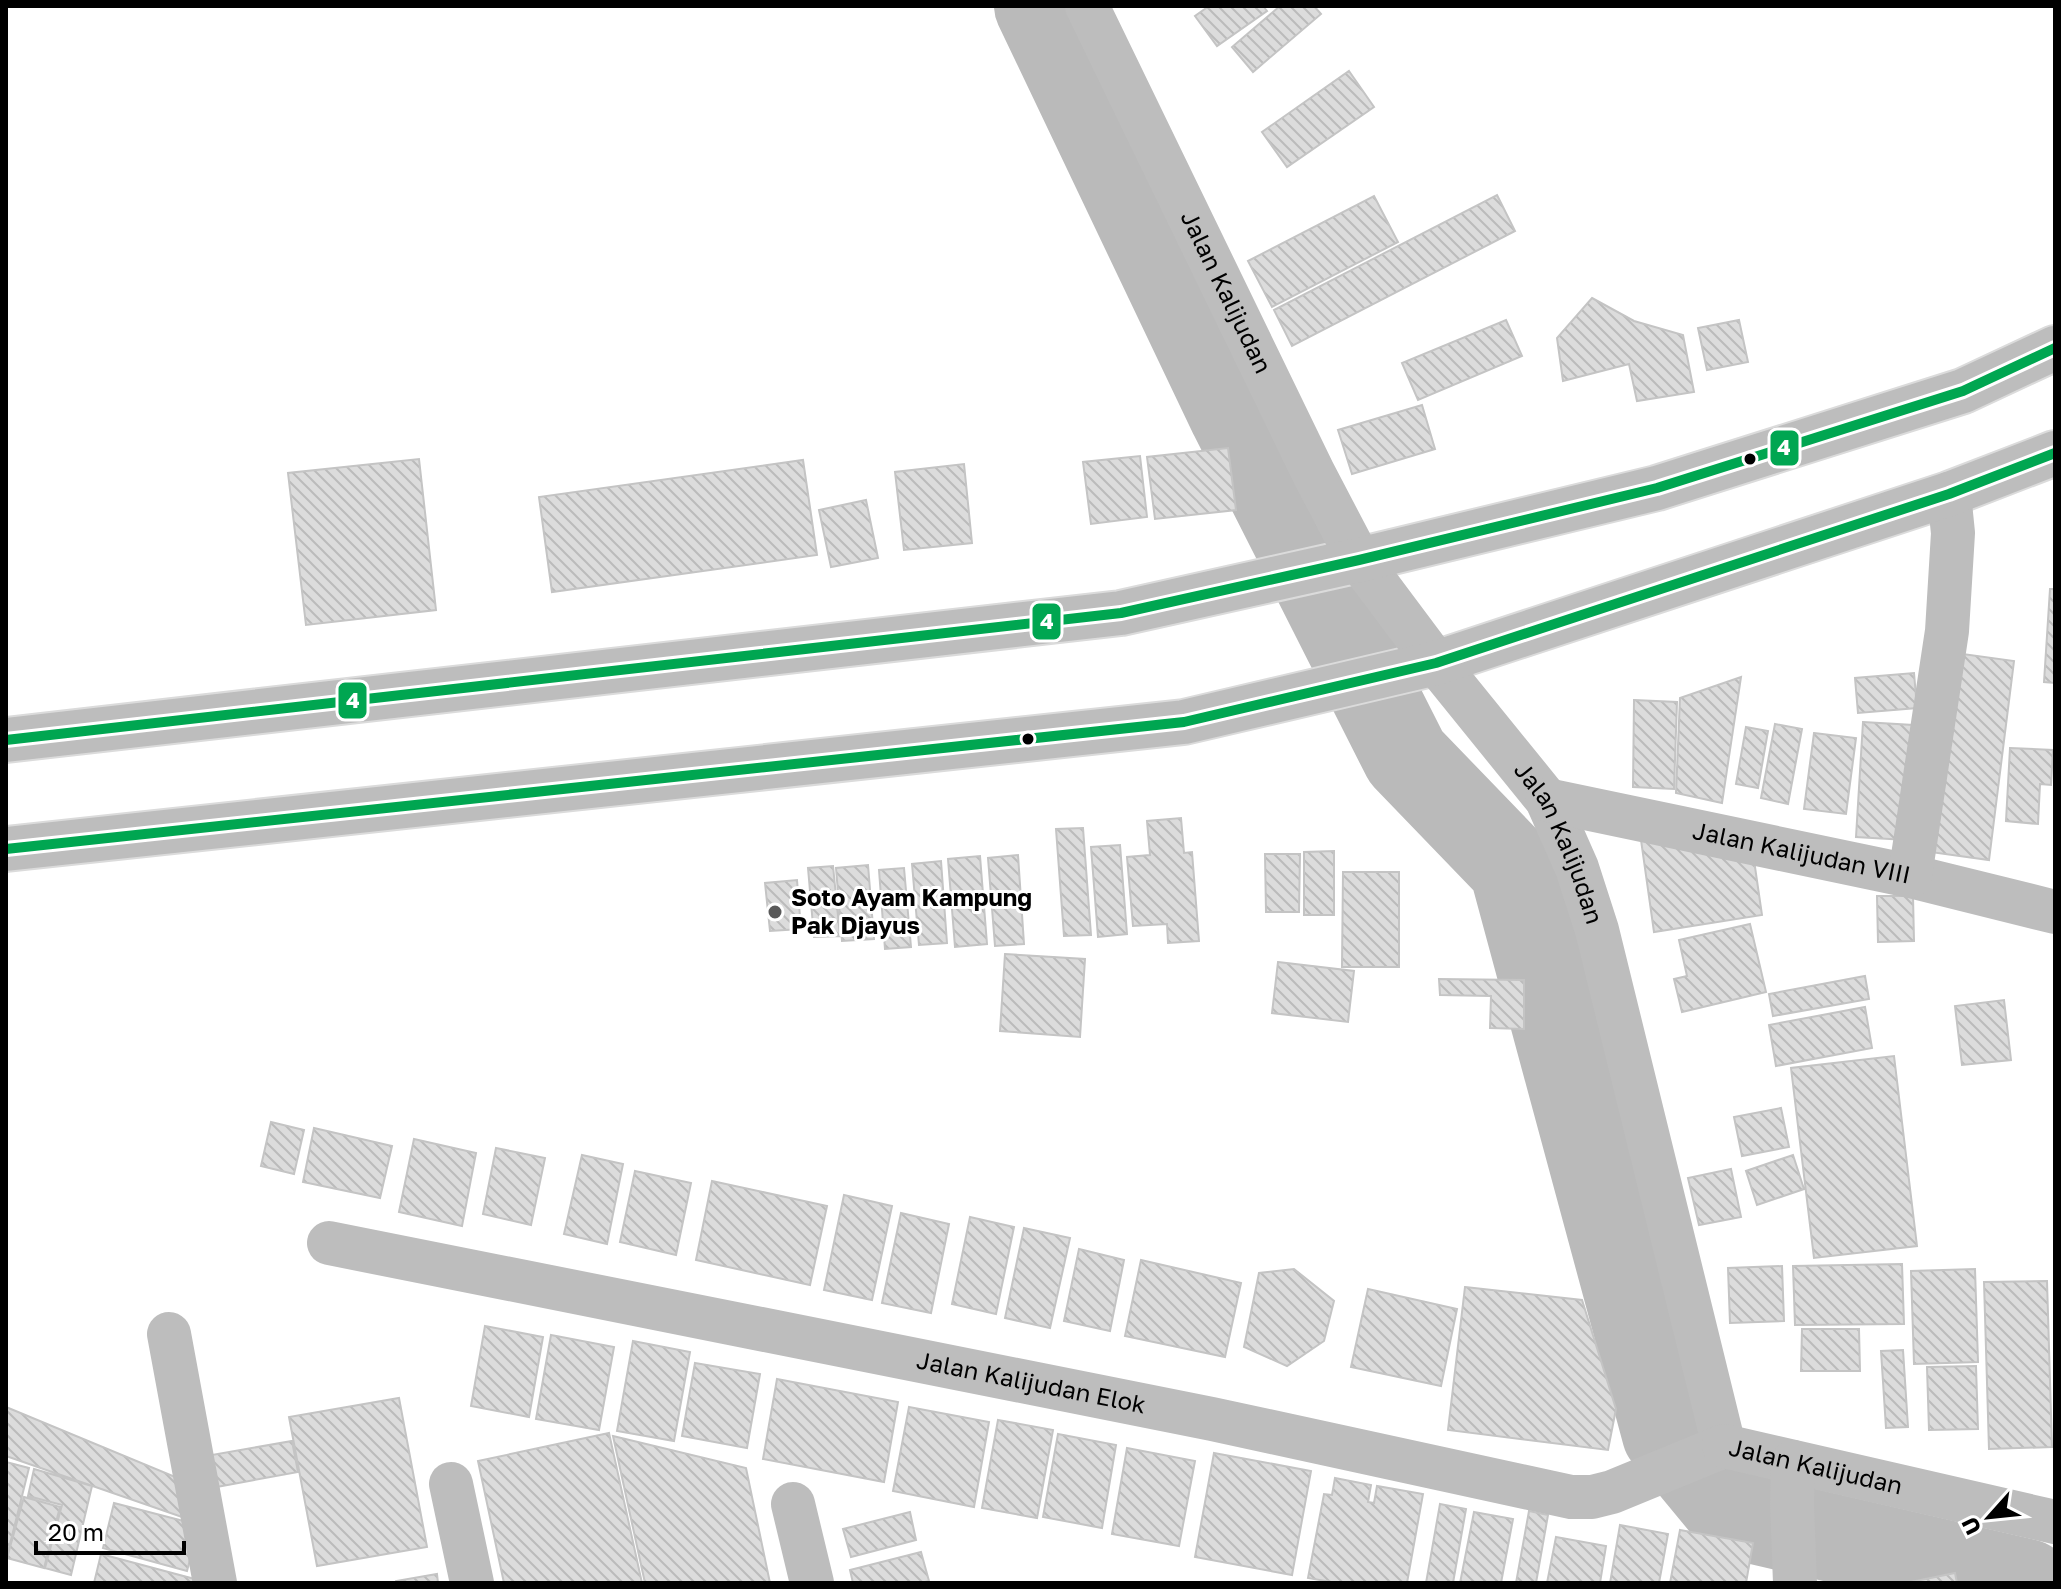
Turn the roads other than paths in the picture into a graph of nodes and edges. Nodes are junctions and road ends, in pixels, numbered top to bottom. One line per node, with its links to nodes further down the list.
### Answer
1 (1087, 6): 5 (street, Jalan Kalijudan)
2 (2055, 348): 5 (street)
3 (2055, 453): 4 (street)
4 (1949, 494): 6 (street); 10 (street)
5 (1343, 564): 6 (street, Jalan Kalijudan); 7 (street)
6 (1418, 667): 8 (street, Jalan Kalijudan); 9 (street)
7 (6, 740)
8 (1547, 800): 10 (street, Jalan Kalijudan VIII); 14 (street, Jalan Kalijudan)
9 (6, 849)
10 (1910, 876): 11 (street, Jalan Kalijudan VIII)
11 (2055, 912)
12 (329, 1243): 14 (street, Jalan Kalijudan Elok)
13 (169, 1334): 20 (street)
14 (1712, 1452): 15 (street, Jalan Kalijudan)
15 (1793, 1483): 18 (street, Jalan Kalijudan); 19 (street)
16 (451, 1484): 21 (street)
17 (793, 1504): 22 (street)
18 (2055, 1522)
19 (1794, 1572)
20 (215, 1583)
21 (472, 1583)
22 (812, 1583)

